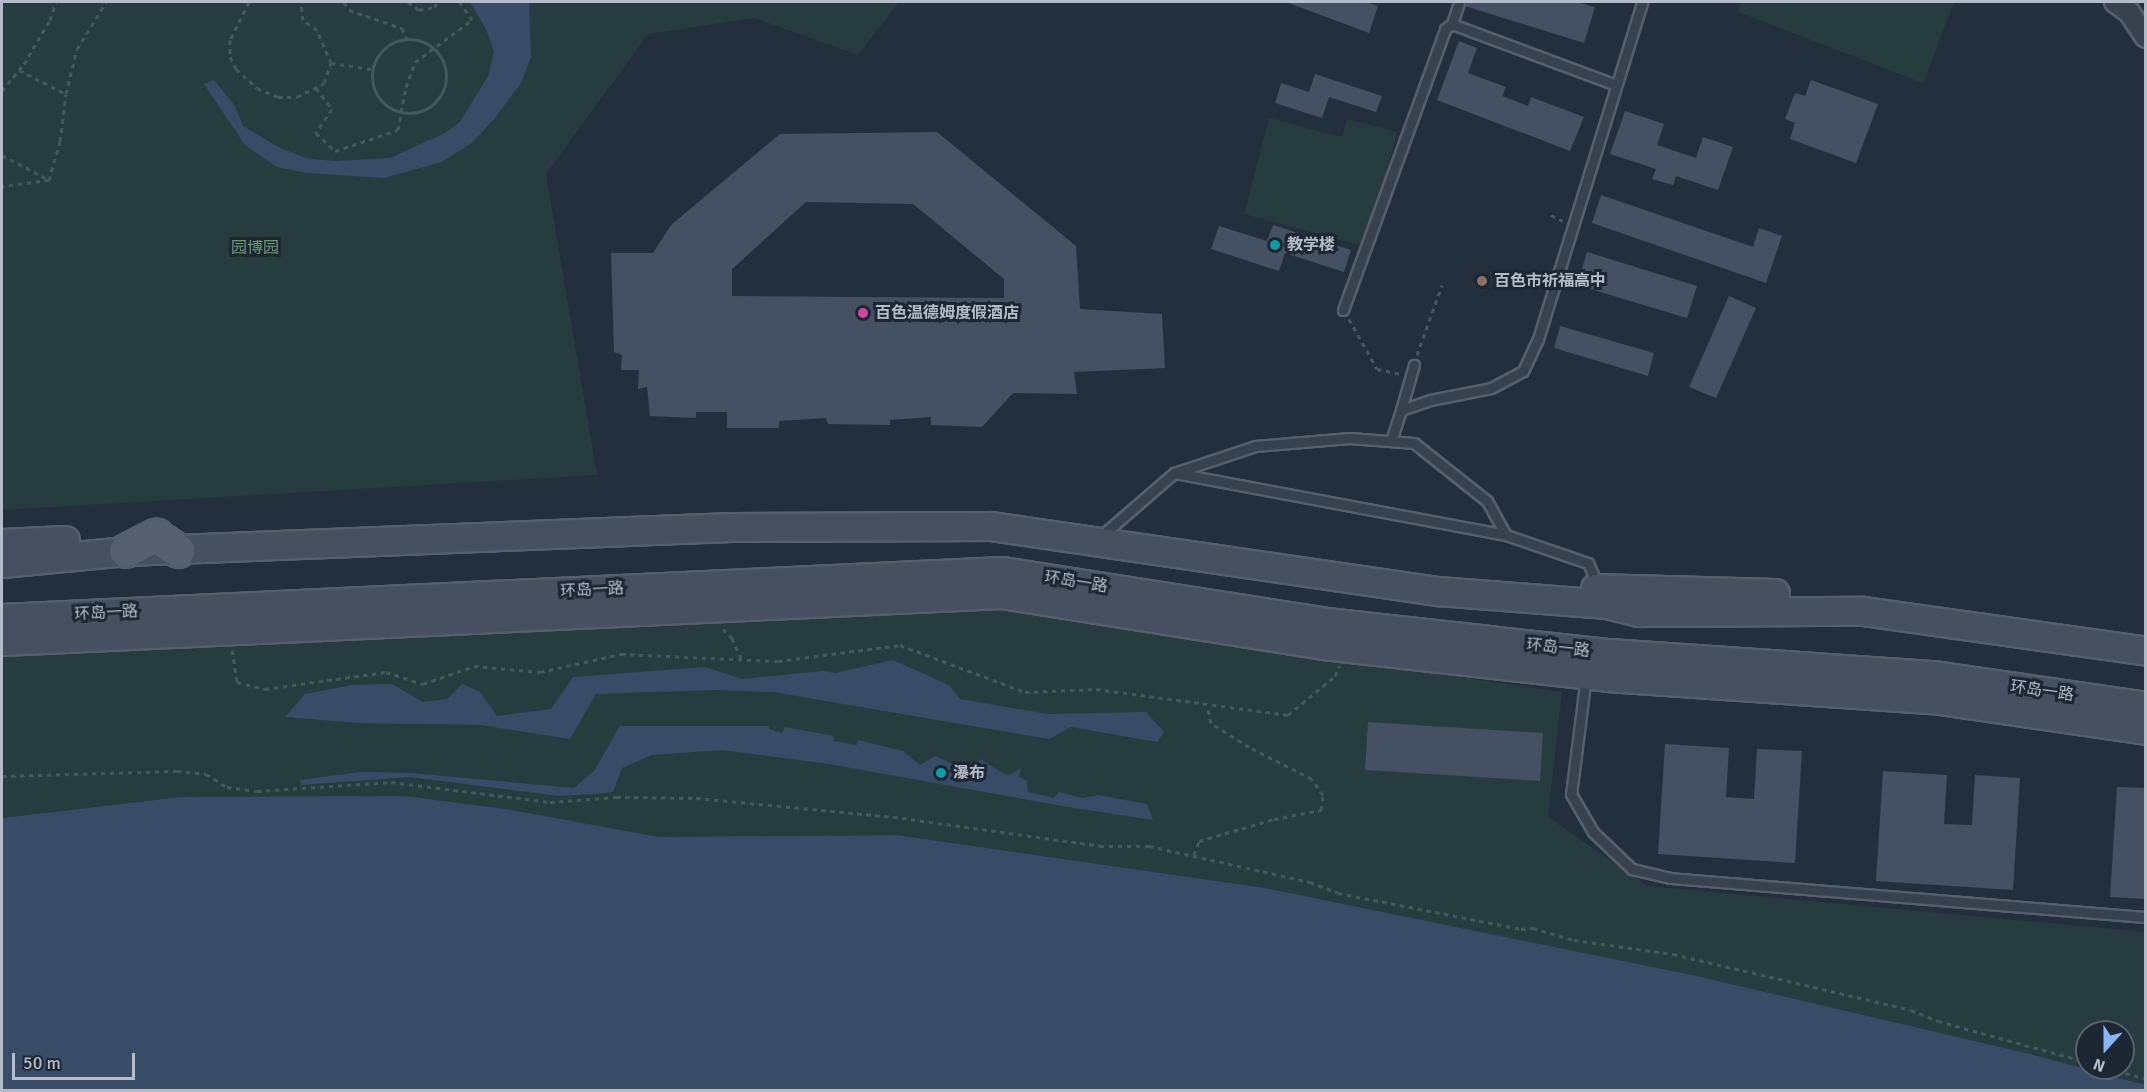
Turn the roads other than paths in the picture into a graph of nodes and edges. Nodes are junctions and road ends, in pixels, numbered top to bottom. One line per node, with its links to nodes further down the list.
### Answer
1 (1459, 2): 4 (lane)
2 (1642, 2): 6 (lane)
3 (2115, 2): 5 (street)
4 (1452, 24): 6 (lane); 7 (lane)
5 (2143, 25)
6 (1616, 85): 9 (lane)
7 (1343, 310)
8 (1414, 365): 9 (lane)
9 (1401, 410): 10 (lane)
10 (1391, 441): 11 (lane); 13 (lane)
11 (1174, 473): 12 (lane); 13 (lane)
12 (1103, 534): 15 (main road); 18 (main road)
13 (1506, 535): 18 (lane)
14 (2, 543): 15 (main road)
15 (167, 543): 16 (main road)
16 (126, 551): 17 (main road)
17 (2, 563)
18 (1603, 596): 20 (main road); 22 (main road)
19 (2, 618): 24 (main road, 环岛一路)
20 (2145, 635)
21 (2, 641): 23 (main road)
22 (2145, 651)
23 (1586, 674): 25 (main road); 26 (lane)
24 (2145, 706)
25 (2145, 730)
26 (2145, 918)

